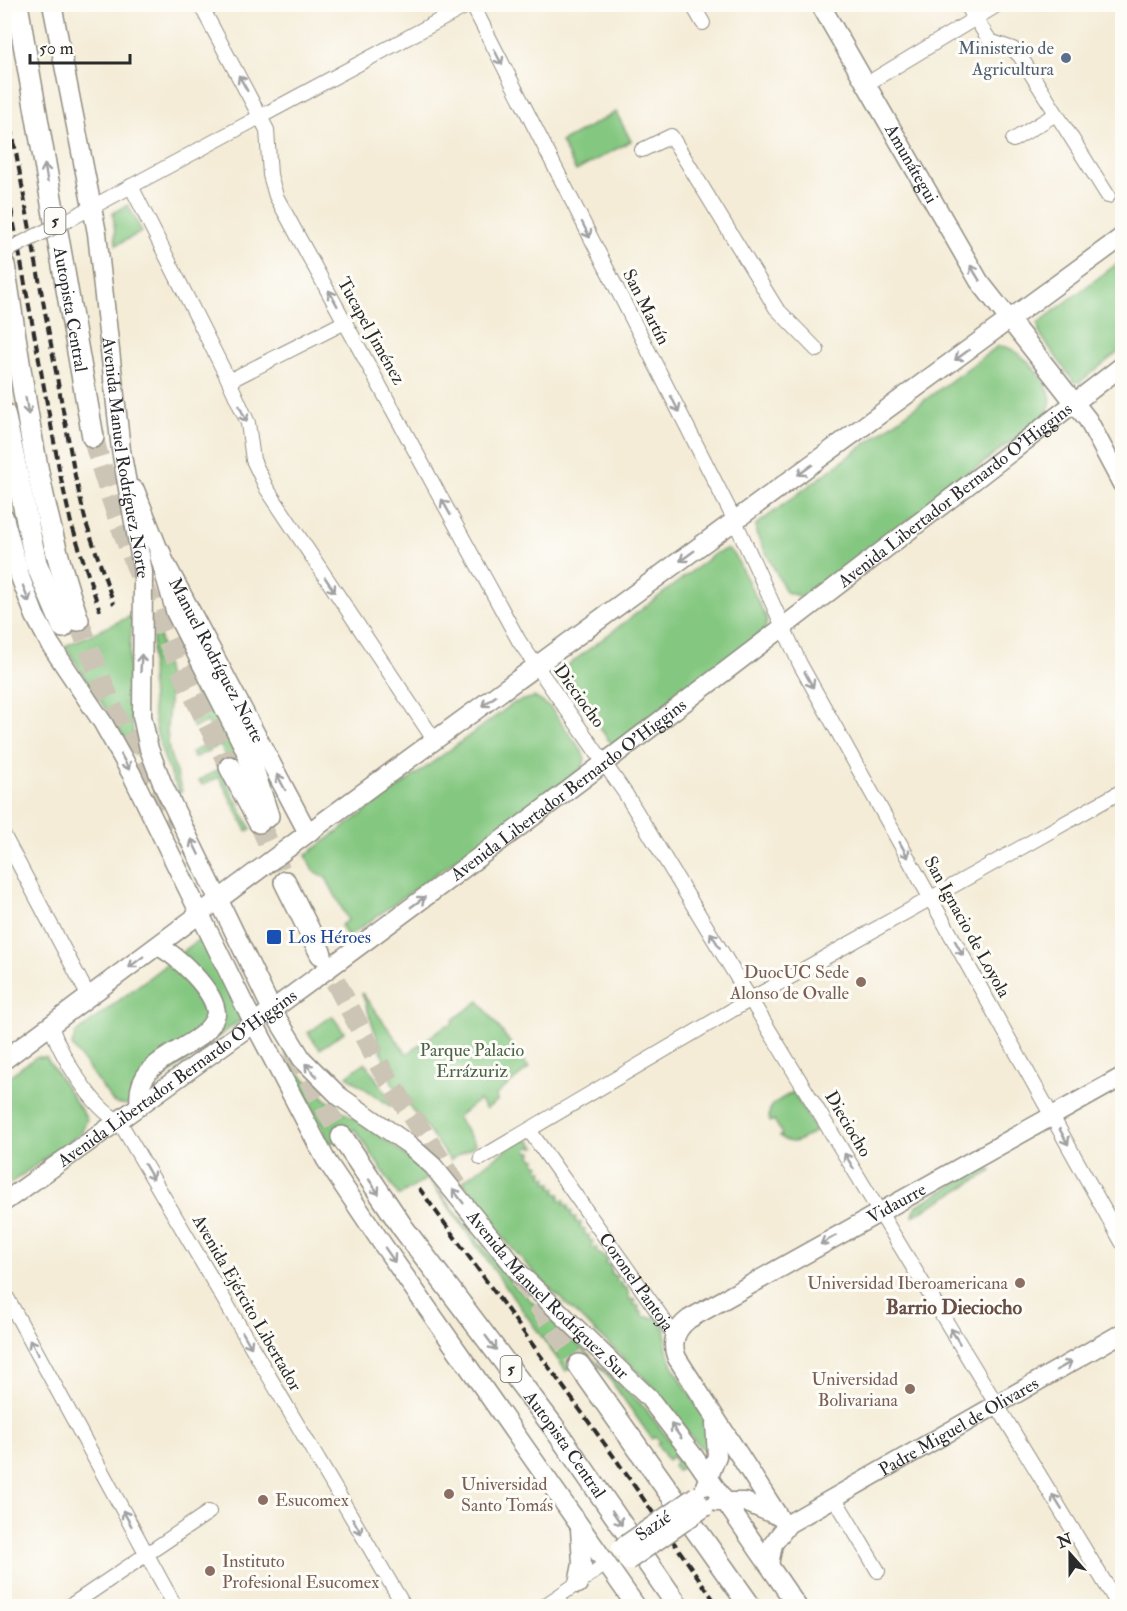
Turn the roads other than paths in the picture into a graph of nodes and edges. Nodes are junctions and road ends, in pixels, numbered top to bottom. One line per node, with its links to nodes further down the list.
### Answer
1 (17, 4): 29 (highway, Autopista Central / 5, one-way to 1)
2 (52, 4): 18 (main road, Avenida Manuel Rodríguez Norte)
3 (200, 4): 13 (street, Tucapel Jiménez, one-way to 3)
4 (471, 4): 13 (street); 33 (street, San Martín, one-way to 33)
5 (692, 4): 10 (street)
6 (820, 4): 11 (main road, Amunátegui)
7 (966, 4): 9 (street)
8 (999, 4): 9 (street)
9 (975, 19): 11 (street); 12 (street)
10 (703, 23)
11 (865, 85): 22 (main road, Amunátegui, one-way to 11)
12 (1056, 114): 14 (street); 17 (street)
13 (261, 115): 16 (street); 23 (street, Tucapel Jiménez, one-way to 13)
14 (1013, 141)
15 (642, 150): 24 (street)
16 (131, 186): 18 (street); 26 (street)
17 (1108, 196)
18 (93, 207): 20 (street, bridge); 30 (main road, Avenida Manuel Rodríguez Norte)
19 (1122, 237): 22 (main road)
20 (4, 252)
21 (4, 265): 28 (highway, one-way to 28)
22 (1010, 320): 27 (main road, Amunátegui); 33 (main road, one-way to 33)
23 (345, 322): 26 (street); 36 (street, Tucapel Jiménez, one-way to 23)
24 (817, 350)
25 (1122, 366): 27 (main road, Avenida Libertador Bernardo O'Higgins)
26 (229, 381): 37 (street, one-way to 37)
27 (1075, 403): 31 (main road, Amunátegui); 35 (main road, Avenida Libertador Bernardo O'Higgins)
28 (4, 413)
29 (93, 437)
30 (121, 450): 34 (main road, Manuel Rodríguez Norte); 45 (main road, Avenida Manuel Rodríguez Norte, one-way to 30)
31 (1122, 484)
32 (4, 517): 46 (main road, one-way to 46)
33 (735, 521): 35 (street, San Martín); 36 (main road, one-way to 36)
34 (160, 553): 39 (highway); 41 (main road, Manuel Rodríguez Norte, one-way to 34)
35 (784, 627): 38 (main road, Avenida Libertador Bernardo O'Higgins); 44 (street, San Ignacio de Loyola, one-way to 44)
36 (536, 667): 37 (main road, one-way to 37); 38 (street, Dieciocho)
37 (435, 741): 41 (main road)
38 (606, 764): 50 (street, Dieciocho, one-way to 38); 51 (main road, Avenida Libertador Bernardo O'Higgins, one-way to 38)
39 (230, 767)
40 (1122, 791): 44 (street)
41 (308, 833): 45 (main road)
42 (4, 837): 49 (street)
43 (285, 882): 48 (highway)
44 (930, 897): 50 (street); 57 (street, San Ignacio de Loyola, one-way to 57)
45 (219, 900): 46 (main road); 51 (main road, Avenida Manuel Rodríguez Norte)
46 (200, 915): 47 (main road); 52 (main road)
47 (158, 946): 49 (main road, one-way to 49); 56 (main road)
48 (321, 954)
49 (89, 997): 53 (main road)
50 (752, 999): 59 (street); 63 (street, Dieciocho, one-way to 50)
51 (272, 1010): 52 (main road, Avenida Libertador Bernardo O'Higgins); 71 (main road, Avenida Manuel Rodríguez Sur, one-way to 51)
52 (254, 1023): 56 (main road, Avenida Libertador Bernardo O'Higgins); 77 (main road, one-way to 77)
53 (51, 1025): 54 (main road); 58 (street, Avenida Ejército Libertador)
54 (4, 1060)
55 (1122, 1077): 57 (main road, Vidaurre)
56 (140, 1106): 58 (main road, Avenida Libertador Bernardo O'Higgins)
57 (1052, 1117): 63 (main road, Vidaurre); 64 (street, San Ignacio de Loyola, one-way to 64)
58 (119, 1121): 62 (main road, Avenida Libertador Bernardo O'Higgins); 85 (street, Avenida Ejército Libertador, one-way to 85)
59 (529, 1130): 61 (street); 67 (street, Coronel Pantoja)
60 (342, 1137): 88 (highway, Autopista Central / 5, one-way to 88)
61 (481, 1158)
62 (4, 1202)
63 (879, 1211): 67 (main road, Vidaurre, one-way to 67); 69 (street, Dieciocho, one-way to 63)
64 (1122, 1242)
65 (4, 1292): 78 (street, one-way to 65)
66 (1122, 1333): 69 (main road, Padre Miguel de Olivares, one-way to 66)
67 (675, 1336): 70 (main road, Coronel Pantoja)
68 (579, 1365): 89 (highway)
69 (996, 1404): 72 (main road, Padre Miguel de Olivares); 91 (street, Dieciocho, one-way to 69)
70 (714, 1419): 71 (main road, Sazié); 76 (main road, Coronel Pantoja)
71 (710, 1479): 73 (main road, Avenida Manuel Rodríguez Sur); 74 (main road, Sazié)
72 (834, 1497): 76 (main road, Padre Miguel de Olivares); 81 (street)
73 (724, 1500): 74 (main road, Sazié); 76 (main road, Sazié); 79 (main road, Avenida Manuel Rodríguez Sur)
74 (701, 1501): 80 (main road, Sazié, bridge)
75 (209, 1512): 78 (street)
76 (787, 1519): 79 (main road)
77 (580, 1527): 80 (main road); 82 (main road)
78 (147, 1554): 83 (street); 84 (street)
79 (769, 1565): 90 (main road, Avenida Manuel Rodríguez Sur)
80 (609, 1569): 82 (street, Sazié); 87 (main road)
81 (879, 1572)
82 (578, 1584): 86 (street, Sazié)
83 (70, 1606)
84 (175, 1606)
85 (404, 1606)
86 (544, 1606)
87 (636, 1606)
88 (677, 1606)
89 (750, 1606)
90 (797, 1606)
91 (1119, 1606)

